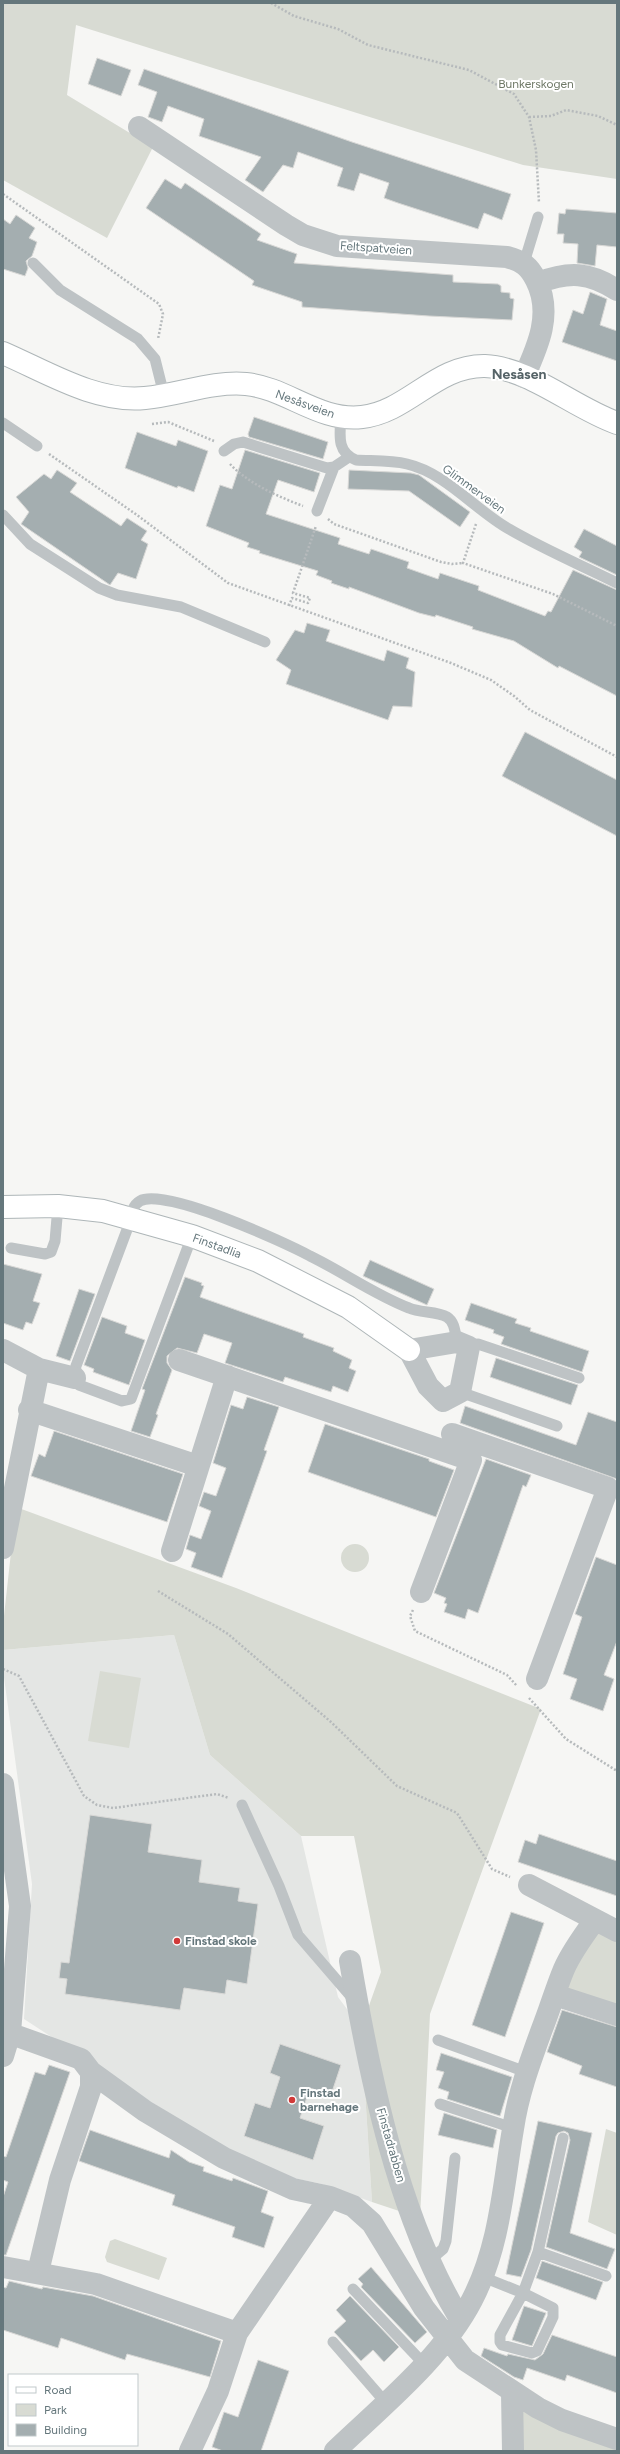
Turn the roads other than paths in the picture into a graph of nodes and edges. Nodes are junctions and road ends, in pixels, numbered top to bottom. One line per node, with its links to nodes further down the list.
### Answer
1 (138, 127): 4 (street, Feltspatveien)
2 (538, 217): 4 (lane)
3 (33, 263): 9 (lane)
4 (524, 263): 5 (street)
5 (538, 283): 6 (street); 8 (street)
6 (617, 290)
7 (4, 356): 9 (street, Nesåsveien)
8 (524, 377): 10 (street, Nesåsveien); 12 (street, Nesåsveien)
9 (164, 395): 10 (street, Nesåsveien)
10 (341, 417): 15 (lane)
11 (3, 423): 13 (lane)
12 (617, 423)
13 (36, 446)
14 (224, 451): 16 (lane)
15 (349, 457): 16 (lane); 19 (lane, Glimmerveien)
16 (334, 467): 17 (lane)
17 (317, 511)
18 (3, 515): 20 (lane)
19 (617, 583)
20 (264, 642)
21 (58, 1206): 22 (street, Finstadlia); 23 (street, Finstadlia); 25 (lane)
22 (3, 1207)
23 (131, 1219): 24 (street, Finstadlia); 26 (lane); 32 (lane)
24 (192, 1236): 28 (street, Finstadlia); 32 (lane)
25 (11, 1248)
26 (463, 1344): 28 (street); 33 (lane); 34 (street)
27 (3, 1350): 30 (street)
28 (409, 1350): 34 (street, Finstadlia)
29 (180, 1360): 31 (street)
30 (40, 1368): 32 (street); 35 (street)
31 (227, 1376): 37 (street); 38 (street)
32 (75, 1378)
33 (579, 1378)
34 (452, 1396): 36 (lane); 37 (street)
35 (29, 1410): 38 (street); 40 (street)
36 (557, 1426)
37 (454, 1445): 39 (street); 42 (street)
38 (198, 1466): 41 (street)
39 (612, 1490): 43 (street)
40 (3, 1548)
41 (172, 1551)
42 (421, 1592)
43 (537, 1679)
44 (3, 1784): 53 (street)
45 (242, 1805): 51 (lane)
46 (529, 1885): 47 (street)
47 (595, 1920): 48 (street); 50 (street)
48 (617, 1931)
49 (350, 1961): 51 (street, Finstadrabben)
50 (555, 1995): 52 (street); 57 (street)
51 (358, 2005): 64 (street, Finstadrabben)
52 (617, 2015)
53 (7, 2032): 55 (street); 56 (street)
54 (438, 2040): 57 (lane)
55 (3, 2056)
56 (91, 2072): 62 (street); 66 (street)
57 (526, 2072): 59 (street)
58 (440, 2104): 59 (lane)
59 (513, 2128): 68 (street)
60 (563, 2138): 63 (lane)
61 (455, 2158): 64 (lane)
62 (330, 2198): 72 (street); 73 (street)
63 (538, 2252): 67 (lane); 70 (lane)
64 (430, 2260): 71 (street, Finstadrabben)
65 (3, 2266): 66 (street)
66 (38, 2272): 72 (street)
67 (606, 2276)
68 (483, 2277): 70 (lane); 71 (street)
69 (353, 2289): 75 (lane)
70 (523, 2293): 70 (lane)
71 (460, 2319): 73 (street)
72 (237, 2333): 79 (street)
73 (448, 2337): 75 (street); 76 (street)
74 (333, 2342): 77 (lane)
75 (424, 2364): 77 (street)
76 (512, 2393): 78 (street); 81 (street)
77 (386, 2403): 80 (street)
78 (617, 2439)
79 (190, 2451)
80 (335, 2451)
81 (513, 2451)

